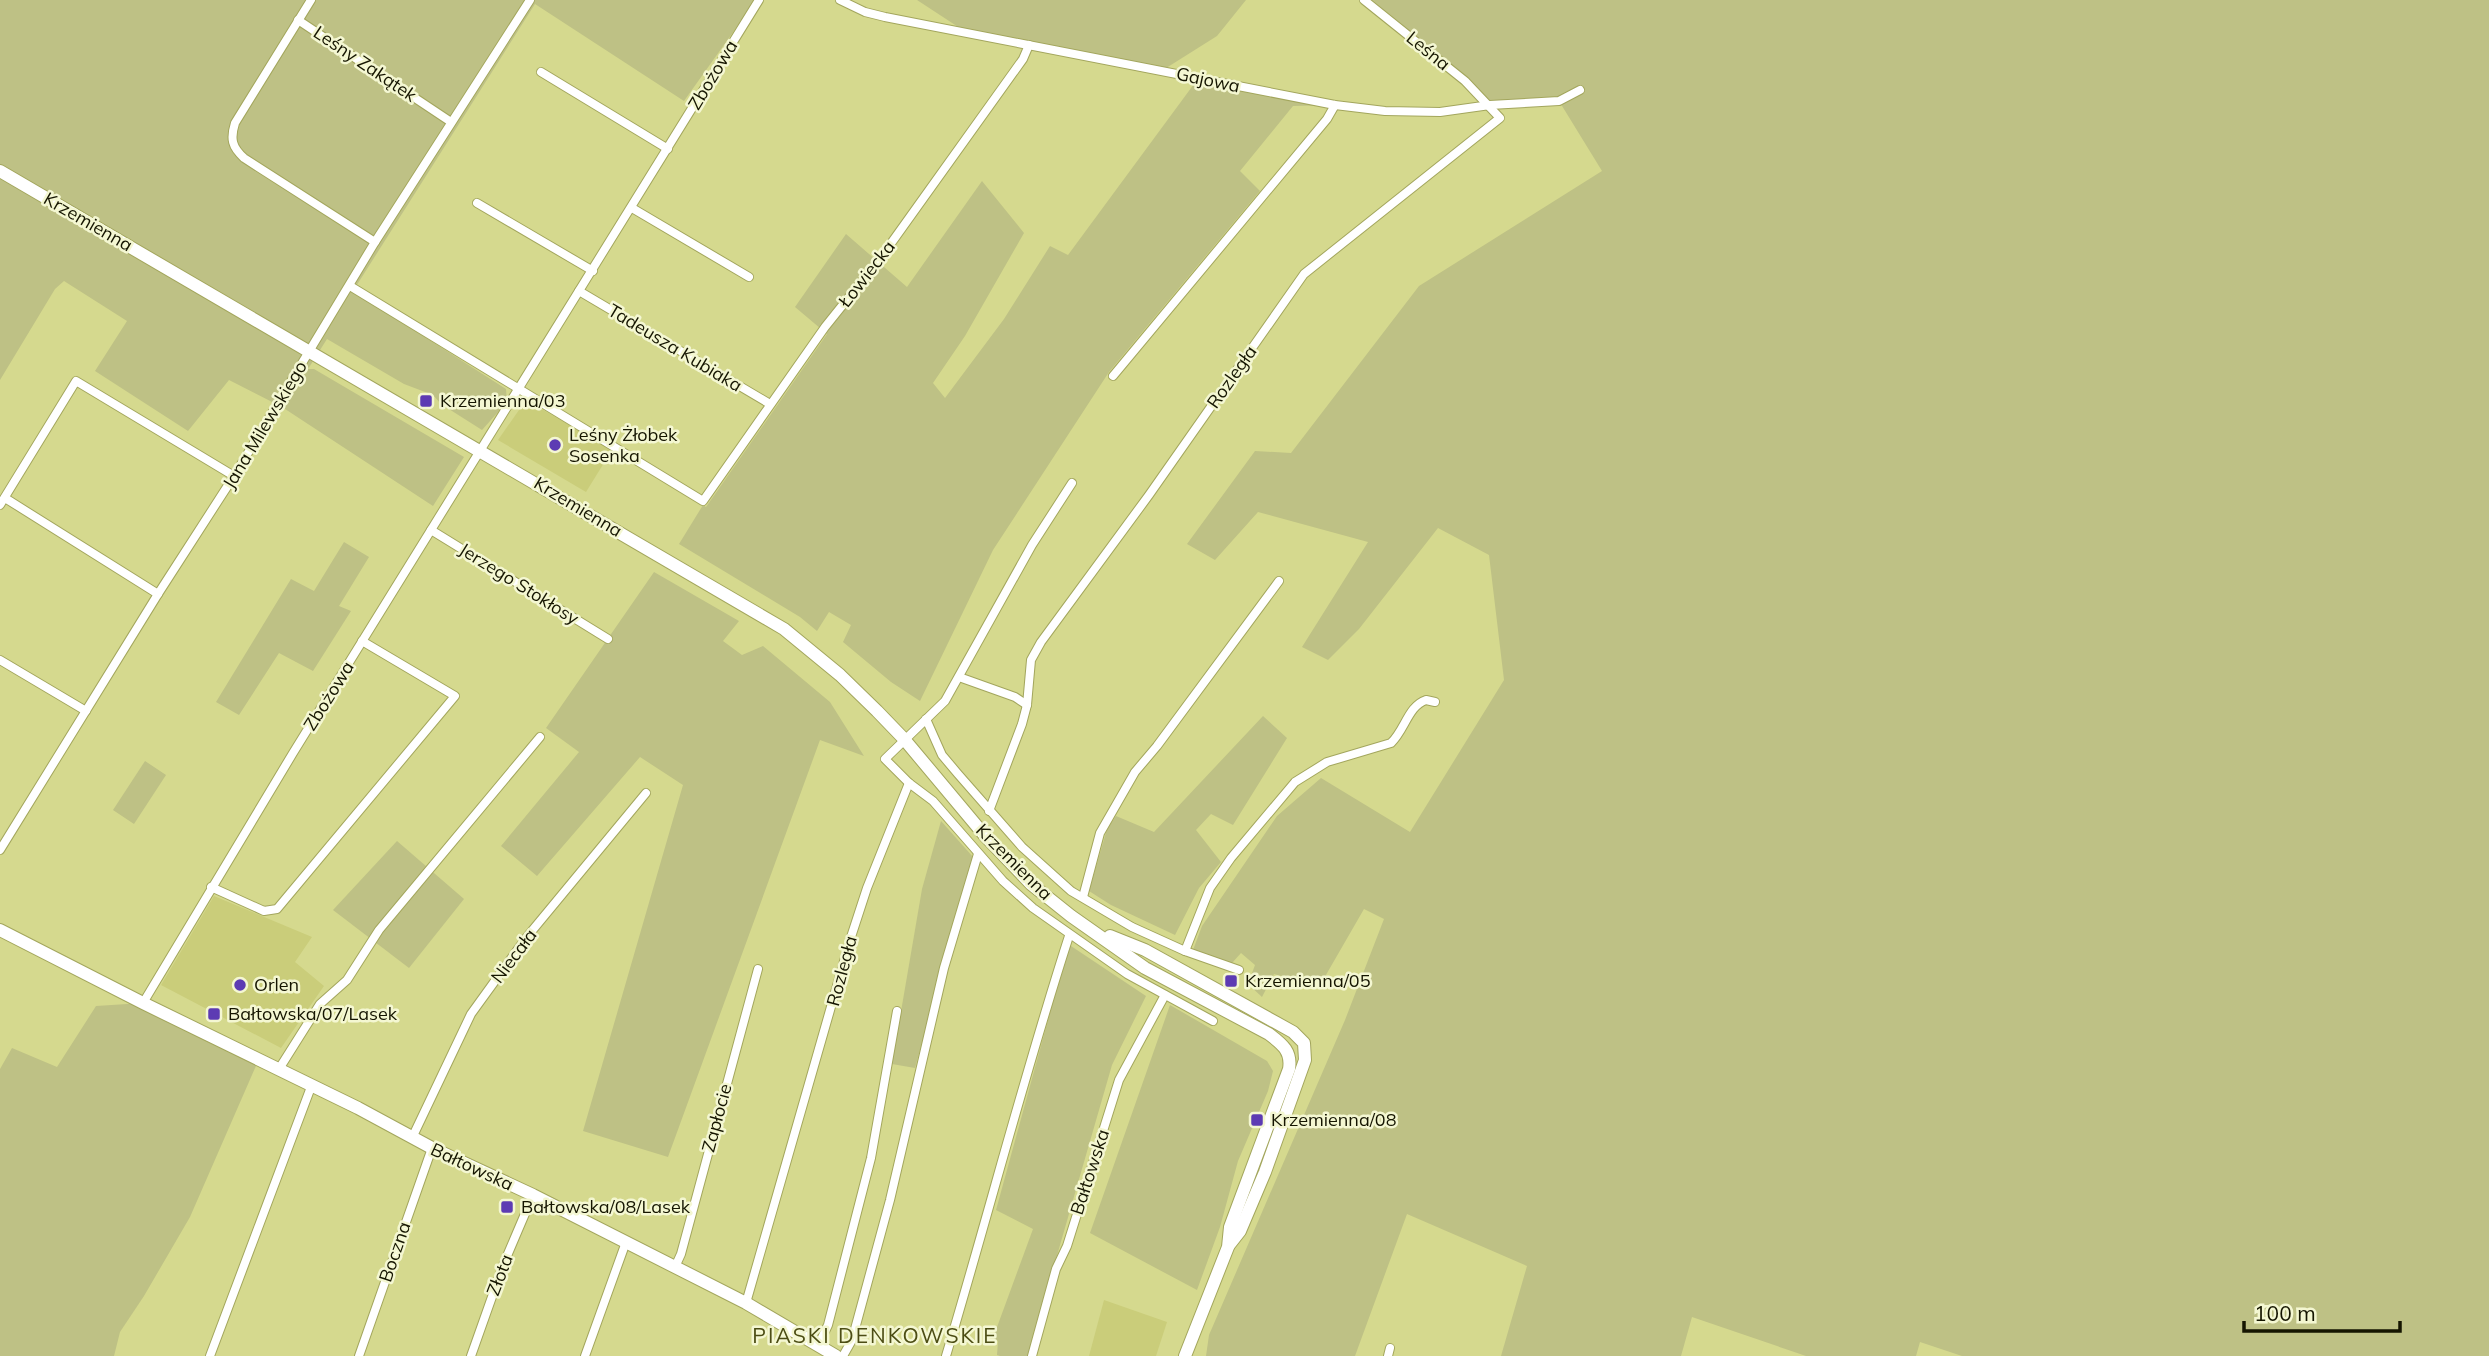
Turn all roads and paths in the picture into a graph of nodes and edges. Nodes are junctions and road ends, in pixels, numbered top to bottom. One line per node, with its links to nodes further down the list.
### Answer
1 (311, 0): 7 (street, Leśny Zakątek)
2 (518, 0): 6 (street)
3 (759, 0): 14 (street, Zbożowa)
4 (839, 0): 8 (street, Gajowa)
5 (1364, 0): 12 (street, Leśna)
6 (528, 3): 13 (street, Jana Milewskiego)
7 (298, 20): 13 (street, Leśny Zakątek); 18 (street)
8 (1028, 45): 11 (street, Gajowa); 26 (street, Łowiecka)
9 (541, 72): 14 (street)
10 (1580, 90): 12 (street, Gajowa)
11 (1335, 105): 12 (street, Gajowa); 24 (street)
12 (1490, 105): 39 (street, Rozległa)
13 (451, 122): 18 (street, Jana Milewskiego)
14 (668, 149): 17 (street, Zbożowa)
15 (0, 171): 23 (main road, Krzemienna)
16 (477, 203): 19 (street)
17 (632, 208): 19 (street, Zbożowa); 20 (street)
18 (375, 242): 21 (street, Jana Milewskiego)
19 (593, 271): 22 (street, Zbożowa)
20 (748, 277)
21 (350, 286): 23 (street, Jana Milewskiego); 25 (street)
22 (579, 291): 25 (street, Zbożowa); 26 (street, Tadeusza Kubiaka)
23 (310, 351): 27 (main road, Krzemienna); 28 (street, Jana Milewskiego)
24 (1113, 376)
25 (518, 390): 26 (street, Łowiecka); 27 (street, Zbożowa)
26 (770, 404)
27 (480, 450): 31 (street, Zbożowa); 43 (main road, Krzemienna)
28 (234, 476): 30 (street); 33 (street, Jana Milewskiego)
29 (1072, 483): 37 (street)
30 (2, 501): 33 (street)
31 (431, 530): 34 (street, Jerzego Stokłosy); 35 (street, Zbożowa)
32 (1279, 581): 50 (street)
33 (158, 594): 40 (street, Jana Milewskiego)
34 (608, 639)
35 (362, 641): 49 (street, Zbożowa); 49 (street)
36 (0, 660): 40 (street)
37 (959, 677): 39 (street); 41 (street)
38 (1435, 702): 54 (street)
39 (1027, 705): 46 (street, Rozległa)
40 (86, 711): 47 (street, Jana Milewskiego)
41 (926, 719): 43 (street); 46 (street)
42 (540, 737): 61 (street)
43 (904, 739): 44 (street); 51 (main road, Krzemienna)
44 (909, 783): 48 (street); 69 (street, Rozległa)
45 (646, 793): 63 (street, Niecała)
46 (989, 811): 50 (street)
47 (0, 850)
48 (978, 854): 53 (street); 76 (street)
49 (211, 887): 58 (street, Zbożowa)
50 (1083, 897): 54 (street)
51 (1091, 928): 67 (main road, Krzemienna); 67 (main road, Krzemienna)
52 (0, 930): 58 (main road, Bałtowska)
53 (1069, 936): 57 (street); 77 (street)
54 (1185, 951): 56 (street)
55 (758, 969): 68 (street, Zapłocie)
56 (1239, 970)
57 (1165, 995): 60 (street); 78 (street, Bałtowska)
58 (143, 1003): 61 (main road, Bałtowska)
59 (897, 1011): 70 (street)
60 (1213, 1021)
61 (279, 1069): 62 (main road, Bałtowska)
62 (311, 1087): 63 (main road, Bałtowska); 71 (street)
63 (412, 1138): 64 (main road, Bałtowska)
64 (432, 1148): 65 (main road, Bałtowska); 72 (street, Boczna)
65 (533, 1195): 66 (main road, Bałtowska); 73 (street, Złota)
66 (626, 1242): 68 (main road, Bałtowska); 74 (street)
67 (1228, 1247): 79 (main road, Krzemienna)
68 (675, 1267): 69 (main road, Bałtowska)
69 (746, 1303): 70 (main road, Bałtowska)
70 (818, 1346): 75 (main road, Bałtowska)
71 (210, 1356)
72 (359, 1356)
73 (471, 1356)
74 (585, 1356)
75 (836, 1356)
76 (843, 1356)
77 (946, 1356)
78 (1032, 1356)
79 (1185, 1356)

